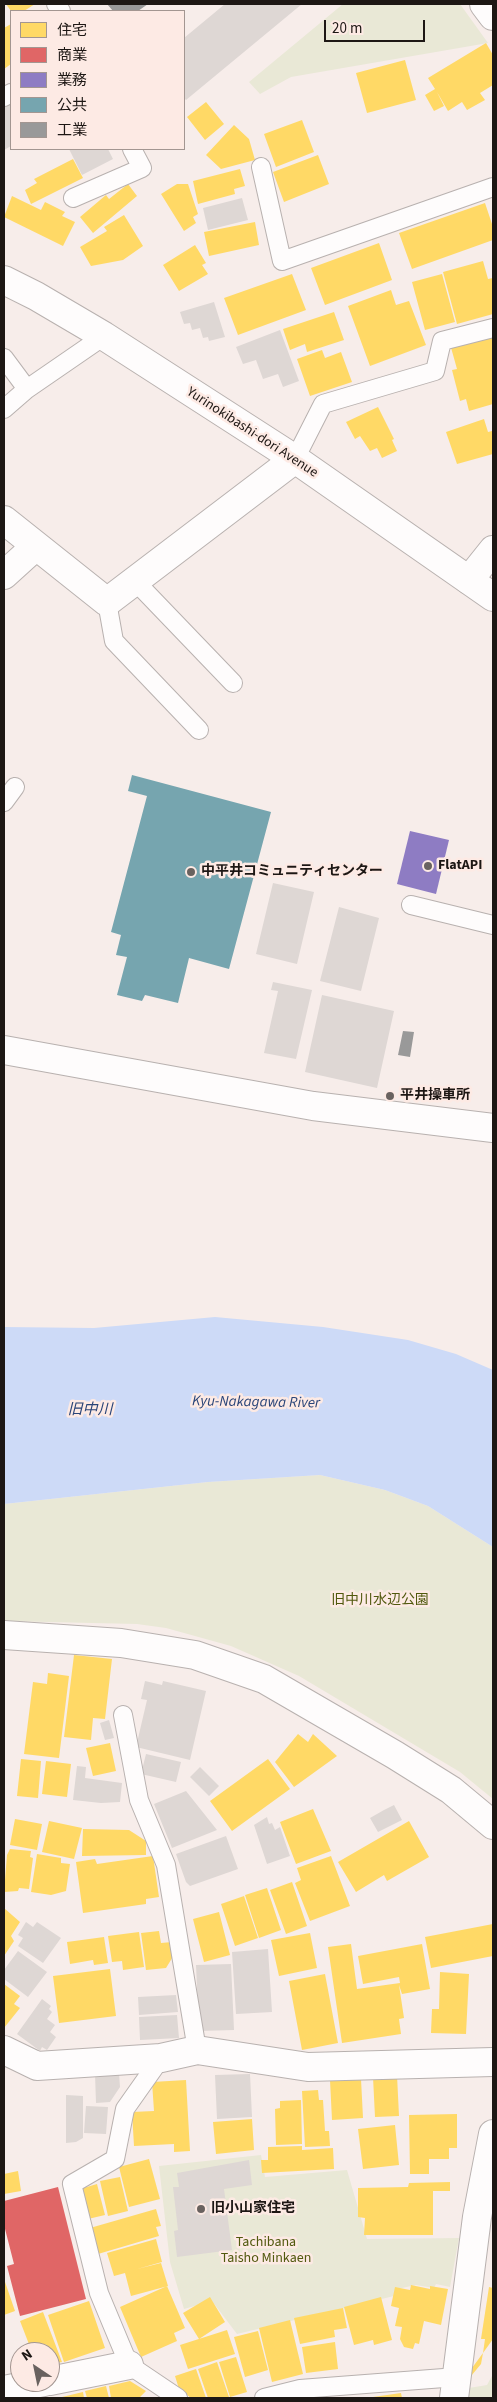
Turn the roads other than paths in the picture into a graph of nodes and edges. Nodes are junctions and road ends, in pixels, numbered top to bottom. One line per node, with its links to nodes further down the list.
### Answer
1 (484, 4): 2 (street)
2 (493, 16)
3 (133, 150): 6 (lane)
4 (261, 168): 5 (lane)
5 (493, 187)
6 (73, 198)
7 (4, 280): 9 (street, Yurinokibashi-dori Avenue)
8 (493, 328): 13 (lane)
9 (104, 336): 11 (lane); 13 (street, Yurinokibashi-dori Avenue)
10 (4, 358): 11 (lane)
11 (27, 388): 12 (lane)
12 (4, 409)
13 (295, 459): 18 (street, Yurinokibashi-dori Avenue); 19 (street)
14 (4, 520): 15 (street)
15 (36, 546): 17 (street); 21 (street)
16 (493, 550): 18 (street)
17 (4, 575)
18 (469, 580): 20 (street, Yurinokibashi-dori Avenue)
19 (135, 581): 21 (street); 22 (lane)
20 (493, 597)
21 (107, 602): 23 (lane)
22 (233, 683)
23 (199, 730)
24 (14, 787): 25 (lane)
25 (4, 802)
26 (411, 905): 27 (lane)
27 (493, 925)
28 (4, 1050): 29 (street)
29 (493, 1128)
30 (4, 1635): 32 (street)
31 (122, 1715): 34 (lane)
32 (493, 1825)
33 (4, 2050): 35 (street)
34 (197, 2050): 35 (street); 36 (street)
35 (161, 2058): 38 (lane)
36 (493, 2062)
37 (493, 2134): 40 (street)
38 (129, 2365): 39 (street); 41 (lane)
39 (60, 2379)
40 (456, 2388): 42 (lane)
41 (178, 2398)
42 (264, 2398)

